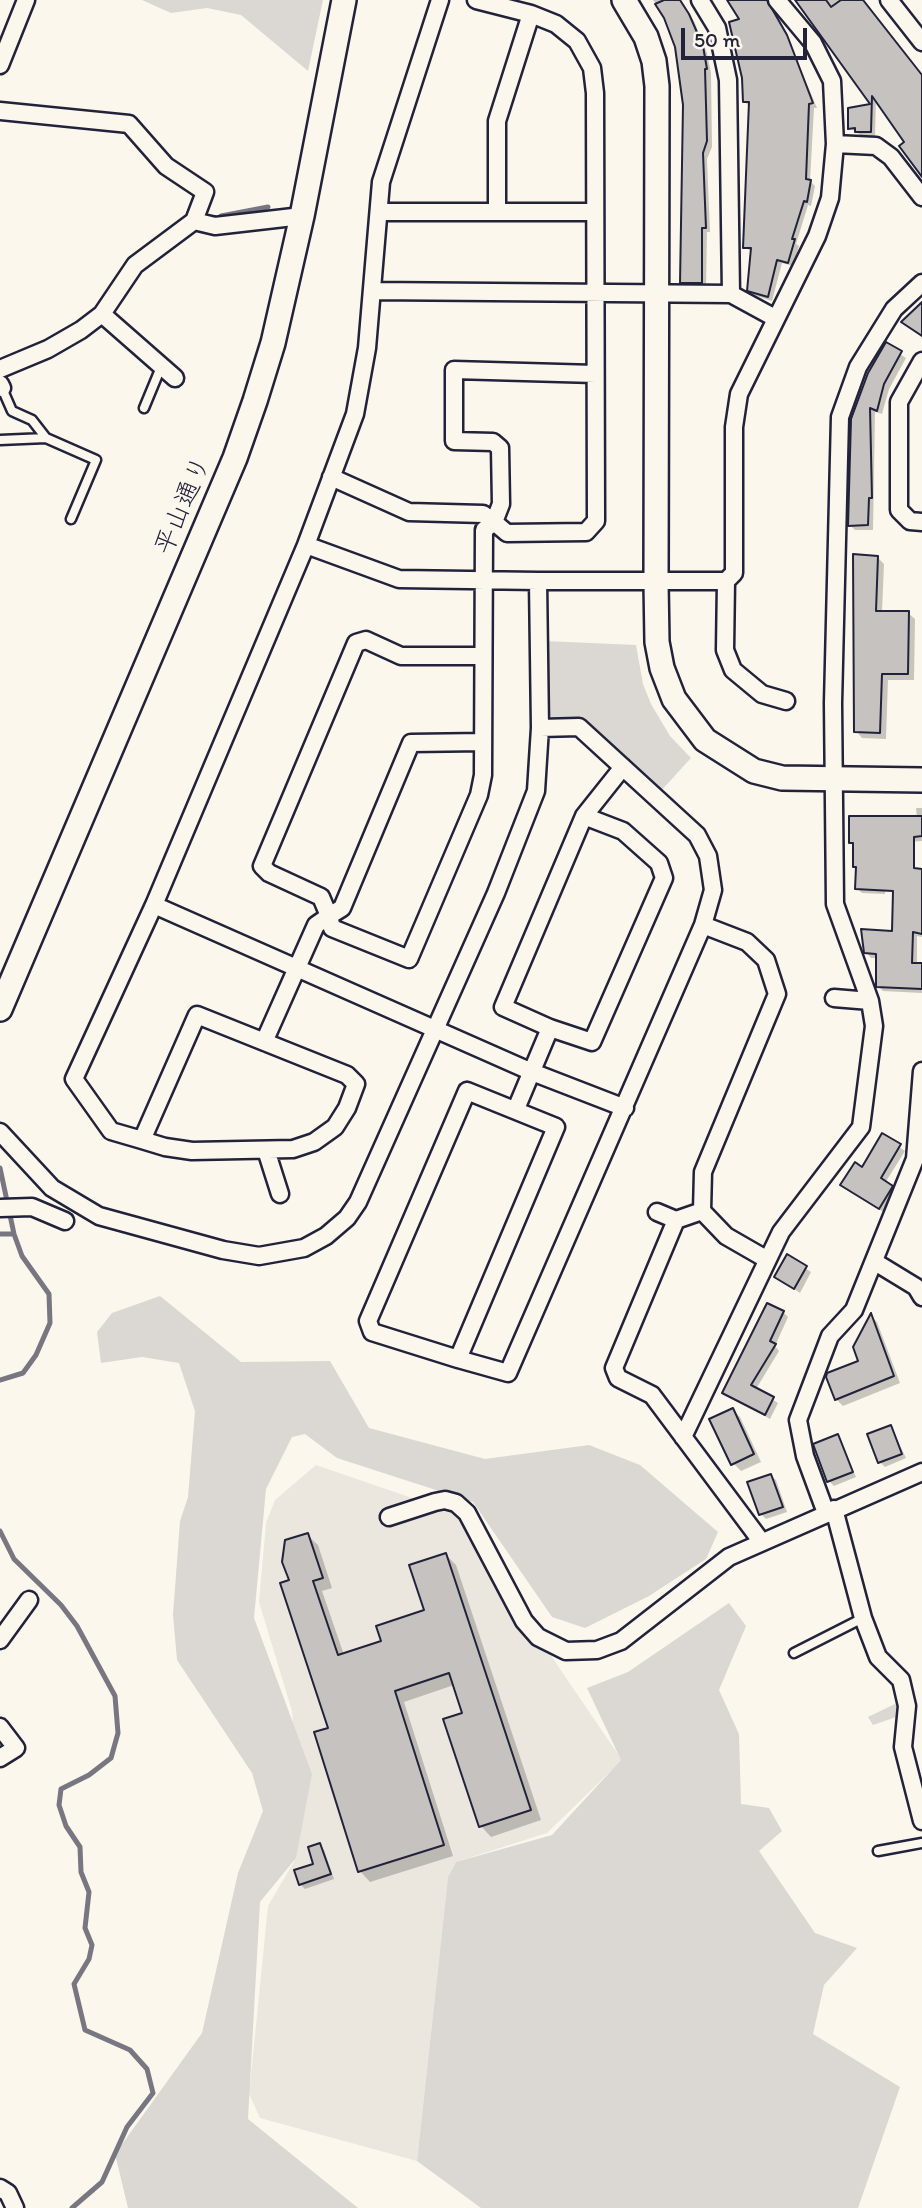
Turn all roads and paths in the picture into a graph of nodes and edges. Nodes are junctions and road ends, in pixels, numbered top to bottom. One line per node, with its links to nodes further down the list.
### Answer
1 (26, 0): 11 (street)
2 (344, 0): 18 (main road, 平山通り)
3 (440, 0): 15 (street)
4 (476, 0): 9 (street)
5 (624, 0): 23 (main road)
6 (700, 0): 24 (street)
7 (777, 0): 13 (street)
8 (889, 0): 10 (street)
9 (531, 13): 16 (street); 17 (street)
10 (922, 42)
11 (0, 65)
12 (0, 111): 19 (street)
13 (835, 144): 14 (street); 26 (street)
14 (922, 197)
15 (379, 212): 16 (street); 21 (street)
16 (497, 212): 17 (street)
17 (594, 212): 22 (street)
18 (302, 216): 19 (street); 59 (main road, 平山通り)
19 (194, 221): 25 (street)
20 (922, 283): 50 (street)
21 (372, 291): 22 (street); 36 (street)
22 (594, 291): 23 (street); 30 (street)
23 (656, 294): 24 (street); 44 (main road)
24 (731, 295): 26 (street)
25 (102, 314): 28 (street); 29 (street)
26 (775, 318): 43 (street)
27 (922, 361): 39 (street)
28 (161, 368): 31 (street); 33 (lane)
29 (0, 369)
30 (595, 374): 38 (street); 38 (street)
31 (174, 379)
32 (1, 386): 34 (lane)
33 (144, 408)
34 (46, 438): 35 (lane); 37 (lane)
35 (0, 440)
36 (331, 477): 38 (street); 40 (street)
37 (71, 519)
38 (494, 522): 41 (street)
39 (922, 522)
40 (306, 545): 41 (street); 53 (street)
41 (484, 581): 42 (street); 45 (street)
42 (538, 581): 44 (street); 47 (street)
43 (726, 581): 44 (street); 46 (street)
44 (656, 583): 50 (main road)
45 (483, 656): 48 (street); 54 (street)
46 (786, 701)
47 (540, 728): 49 (street); 60 (street)
48 (483, 742): 54 (street); 54 (street)
49 (623, 767): 52 (street); 55 (street)
50 (835, 779): 51 (main road); 58 (street)
51 (922, 780)
52 (584, 816): 61 (street); 61 (street)
53 (154, 905): 56 (street); 68 (street)
54 (329, 916): 56 (street)
55 (703, 925): 65 (street); 72 (street)
56 (295, 966): 60 (street); 62 (street)
57 (834, 998): 58 (street)
58 (870, 1001): 76 (street)
59 (0, 1009)
60 (437, 1028): 63 (street); 67 (street)
61 (550, 1028): 63 (street)
62 (264, 1042): 68 (street); 69 (street)
63 (532, 1072): 65 (street); 66 (street)
64 (922, 1073): 77 (street)
65 (625, 1108): 79 (street)
66 (516, 1109): 79 (street); 79 (street)
67 (0, 1132)
68 (142, 1140): 69 (street)
69 (266, 1150): 70 (street)
70 (280, 1194)
71 (0, 1208): 75 (street)
72 (702, 1210): 74 (street); 76 (street)
73 (657, 1212): 74 (street)
74 (676, 1220): 80 (street)
75 (65, 1221)
76 (766, 1259): 80 (street)
77 (875, 1262): 78 (street); 82 (street)
78 (922, 1297)
79 (458, 1359)
80 (683, 1437): 84 (street)
81 (922, 1472): 82 (street)
82 (830, 1511): 84 (street); 86 (street)
83 (389, 1517): 84 (street)
84 (761, 1541)
85 (29, 1600): 87 (street)
86 (863, 1619): 88 (lane); 91 (street)
87 (0, 1640)
88 (794, 1653)
89 (0, 1727): 90 (street)
90 (0, 1758)
91 (922, 1821)
92 (922, 1843): 93 (lane)
93 (878, 1851)
94 (0, 2188): 95 (street)
95 (15, 2208)

